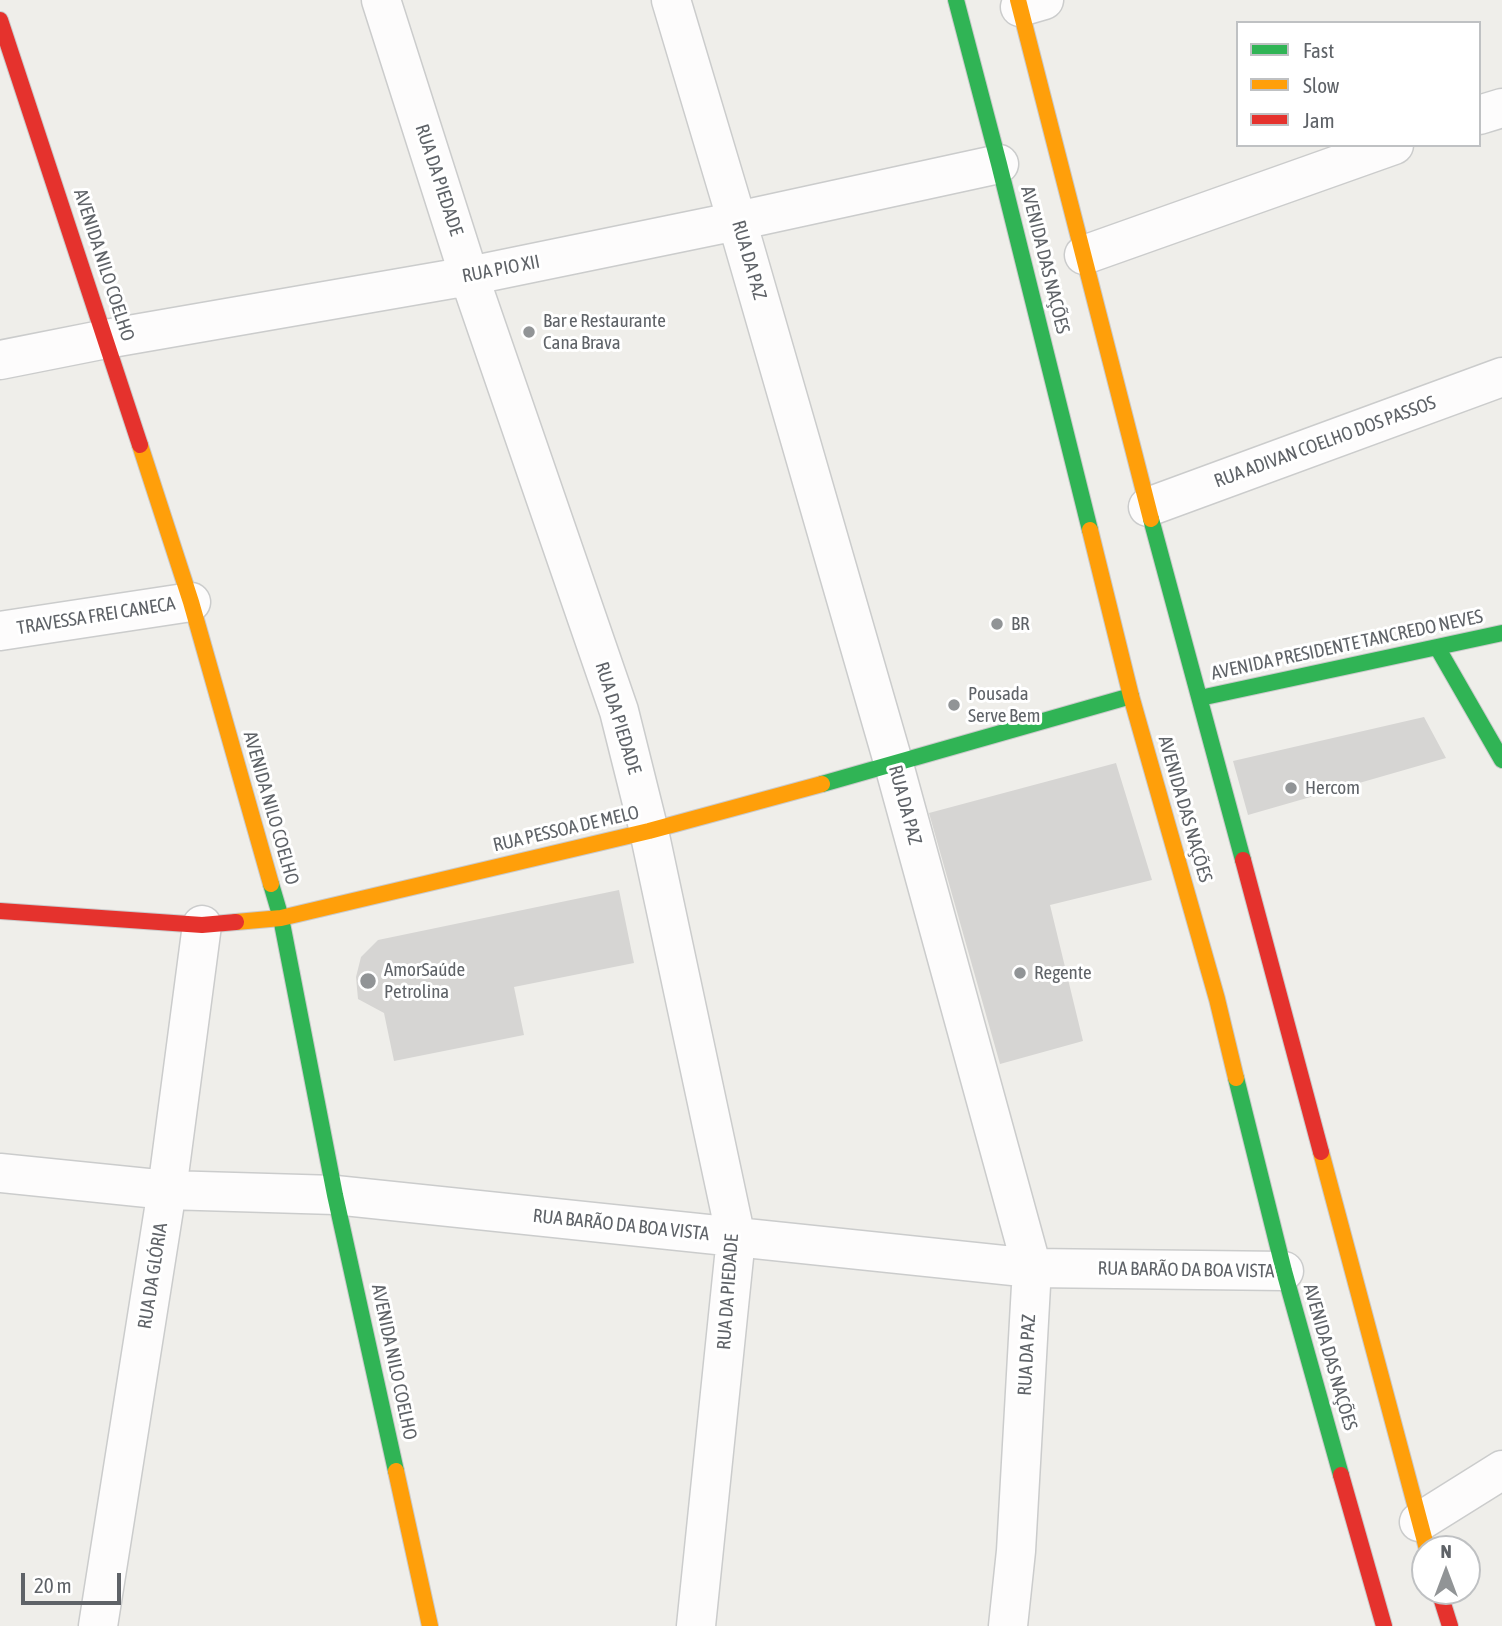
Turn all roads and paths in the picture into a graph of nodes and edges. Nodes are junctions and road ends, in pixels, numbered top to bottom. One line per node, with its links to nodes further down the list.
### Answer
1 (381, 0): 12 (street, RUA DA PIEDADE)
2 (671, 0): 10 (street, RUA DA PAZ)
3 (956, 0): 9 (main road, AVENIDA DAS NAÇÕES)
4 (1027, 2): 11 (main road, AVENIDA DAS NAÇÕES)
5 (0, 20): 13 (main road, AVENIDA NILO COELHO)
6 (1502, 107): 7 (street)
7 (1481, 115)
8 (1388, 147): 11 (street)
9 (999, 164): 10 (street, RUA PIO XII); 21 (main road, AVENIDA DAS NAÇÕES)
10 (737, 221): 12 (street, RUA PIO XII); 24 (street, RUA DA PAZ)
11 (1084, 256): 16 (main road, AVENIDA DAS NAÇÕES)
12 (469, 276): 13 (street, RUA PIO XII); 25 (street, RUA DA PIEDADE)
13 (106, 339): 14 (street, RUA PIO XII); 17 (main road, AVENIDA NILO COELHO)
14 (0, 360)
15 (1502, 377): 16 (street, RUA ADIVAN COELHO DOS PASSOS)
16 (1148, 507): 22 (main road, AVENIDA DAS NAÇÕES)
17 (191, 602): 18 (street, TRAVESSA FREI CANECA); 27 (main road, AVENIDA NILO COELHO)
18 (0, 631)
19 (1502, 634): 20 (main road, AVENIDA PRESIDENTE TANCREDO NEVES)
20 (1437, 647): 22 (main road, AVENIDA PRESIDENTE TANCREDO NEVES); 23 (main road)
21 (1131, 696): 24 (main road, RUA PESSOA DE MELO); 31 (main road, AVENIDA DAS NAÇÕES)
22 (1200, 698): 29 (main road, AVENIDA DAS NAÇÕES)
23 (1502, 760)
24 (894, 765): 25 (main road, RUA PESSOA DE MELO); 37 (street, RUA DA PAZ)
25 (649, 831): 27 (main road, RUA PESSOA DE MELO); 36 (street, RUA DA PIEDADE)
26 (0, 911): 28 (main road, RUA PESSOA DE MELO)
27 (281, 918): 28 (main road, RUA PESSOA DE MELO); 35 (main road, AVENIDA NILO COELHO)
28 (202, 925): 34 (street, RUA DA GLÓRIA)
29 (1274, 977): 30 (main road); 40 (main road, AVENIDA DAS NAÇÕES)
30 (1267, 998)
31 (1217, 999): 32 (main road); 38 (main road, AVENIDA DAS NAÇÕES)
32 (1237, 1010)
33 (0, 1173): 34 (street, RUA BARÃO DA BOA VISTA)
34 (167, 1190): 35 (street, RUA BARÃO DA BOA VISTA); 42 (street, RUA DA GLÓRIA)
35 (335, 1195): 36 (street, RUA BARÃO DA BOA VISTA); 43 (main road, AVENIDA NILO COELHO)
36 (736, 1238): 37 (street, RUA BARÃO DA BOA VISTA); 44 (street, RUA DA PIEDADE)
37 (1032, 1268): 38 (street, RUA BARÃO DA BOA VISTA); 45 (street, RUA DA PAZ)
38 (1284, 1272): 46 (main road, AVENIDA DAS NAÇÕES)
39 (1502, 1470): 40 (street)
40 (1423, 1535)
41 (1443, 1605): 47 (main road)
42 (97, 1626)
43 (430, 1626)
44 (696, 1626)
45 (1008, 1626)
46 (1384, 1626)
47 (1450, 1626)

